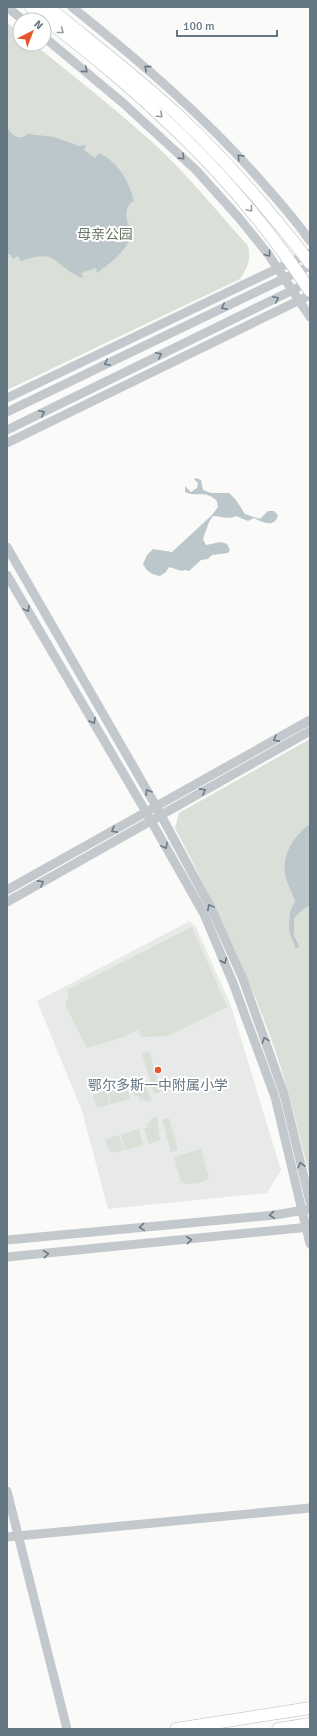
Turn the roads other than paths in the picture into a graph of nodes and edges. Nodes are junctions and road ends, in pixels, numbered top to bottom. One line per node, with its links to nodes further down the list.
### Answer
1 (30, 7): 7 (main road, one-way to 7)
2 (48, 7): 6 (main road)
3 (72, 7): 5 (street, one-way to 3)
4 (52, 44): 8 (street, one-way to 8)
5 (310, 241)
6 (309, 259): 7 (street)
7 (294, 267): 8 (street); 9 (street); 10 (main road)
8 (278, 268): 9 (street); 14 (street)
9 (284, 278): 11 (street); 15 (street, one-way to 15)
10 (309, 288): 11 (street); 12 (street)
11 (293, 290): 12 (street); 16 (street, one-way to 11)
12 (299, 300): 13 (street); 17 (street)
13 (310, 317)
14 (7, 398)
15 (7, 412)
16 (7, 430)
17 (7, 443)
18 (7, 547): 22 (street, one-way to 18)
19 (7, 575): 23 (street, one-way to 23)
20 (310, 720): 22 (street, one-way to 22)
21 (310, 732): 24 (street, one-way to 21)
22 (156, 806): 23 (street); 24 (street)
23 (146, 812): 25 (street); 26 (street, one-way to 26)
24 (161, 815): 25 (street); 28 (street, one-way to 24)
25 (151, 821): 27 (street, one-way to 25); 29 (street, one-way to 29)
26 (7, 890)
27 (7, 902)
28 (310, 1202)
29 (306, 1210): 30 (street); 31 (street, one-way to 31)
30 (308, 1227): 32 (street); 33 (street, one-way to 30)
31 (7, 1240)
32 (310, 1244)
33 (7, 1257)
34 (7, 1491): 36 (street)
35 (310, 1508): 36 (street)
36 (18, 1536): 37 (street); 40 (street)
37 (7, 1537)
38 (310, 1708): 41 (main road)
39 (310, 1724): 42 (main road)
40 (67, 1729)
41 (176, 1729)
42 (278, 1729)

